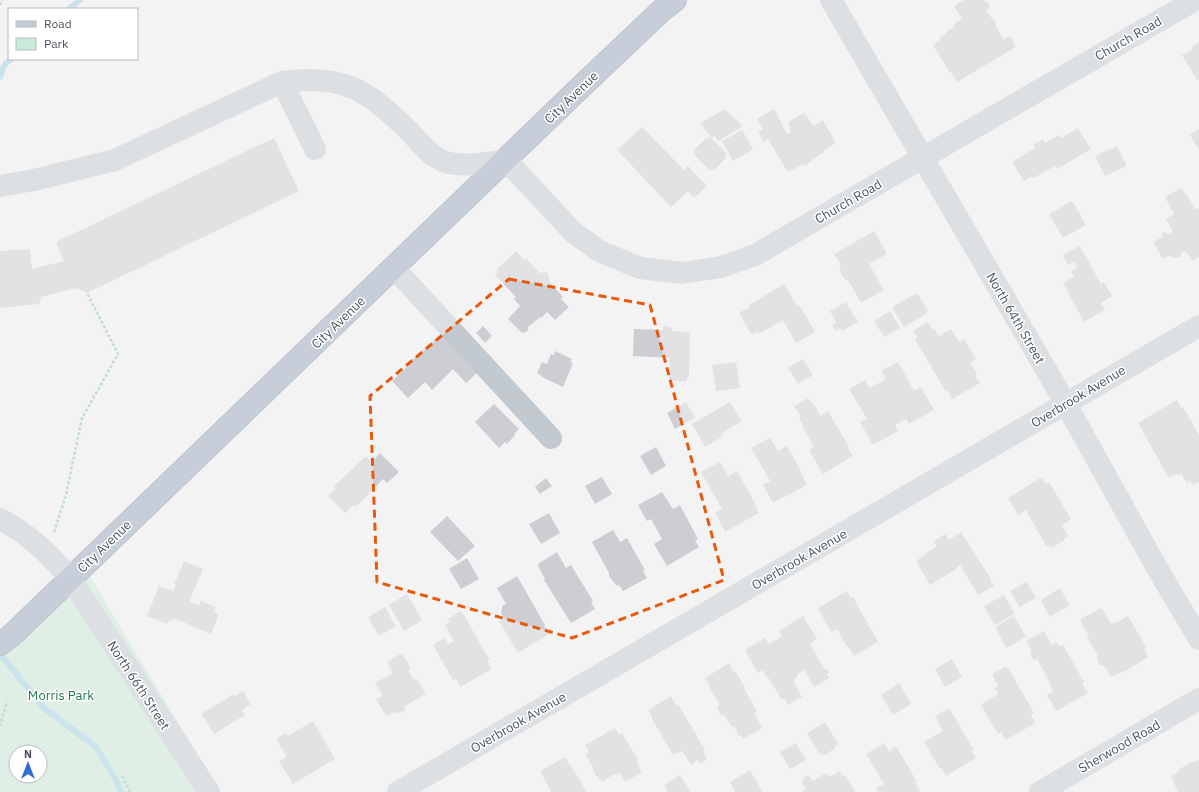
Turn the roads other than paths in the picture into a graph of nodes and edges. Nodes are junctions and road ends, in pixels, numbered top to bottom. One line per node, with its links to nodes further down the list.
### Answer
1 (675, 0): 7 (highway, City Avenue)
2 (831, 0): 6 (street, North 64th Street)
3 (1195, 0): 6 (street, Church Road)
4 (282, 82): 5 (street); 7 (street); 8 (street)
5 (315, 149)
6 (922, 158): 7 (street, Church Road); 11 (street, North 64th Street)
7 (506, 160): 9 (highway, City Avenue)
8 (0, 186)
9 (394, 268): 12 (street); 14 (highway, City Avenue)
10 (1199, 326): 11 (street, Overbrook Avenue)
11 (1066, 404): 15 (street, North 64th Street); 19 (street, Overbrook Avenue)
12 (551, 438)
13 (5, 522): 14 (street, North 66th Street)
14 (70, 578): 16 (highway, City Avenue); 18 (street, North 66th Street)
15 (1199, 639)
16 (5, 640)
17 (1199, 699): 20 (street, Sherwood Road)
18 (209, 792)
19 (398, 792)
20 (1040, 792)

